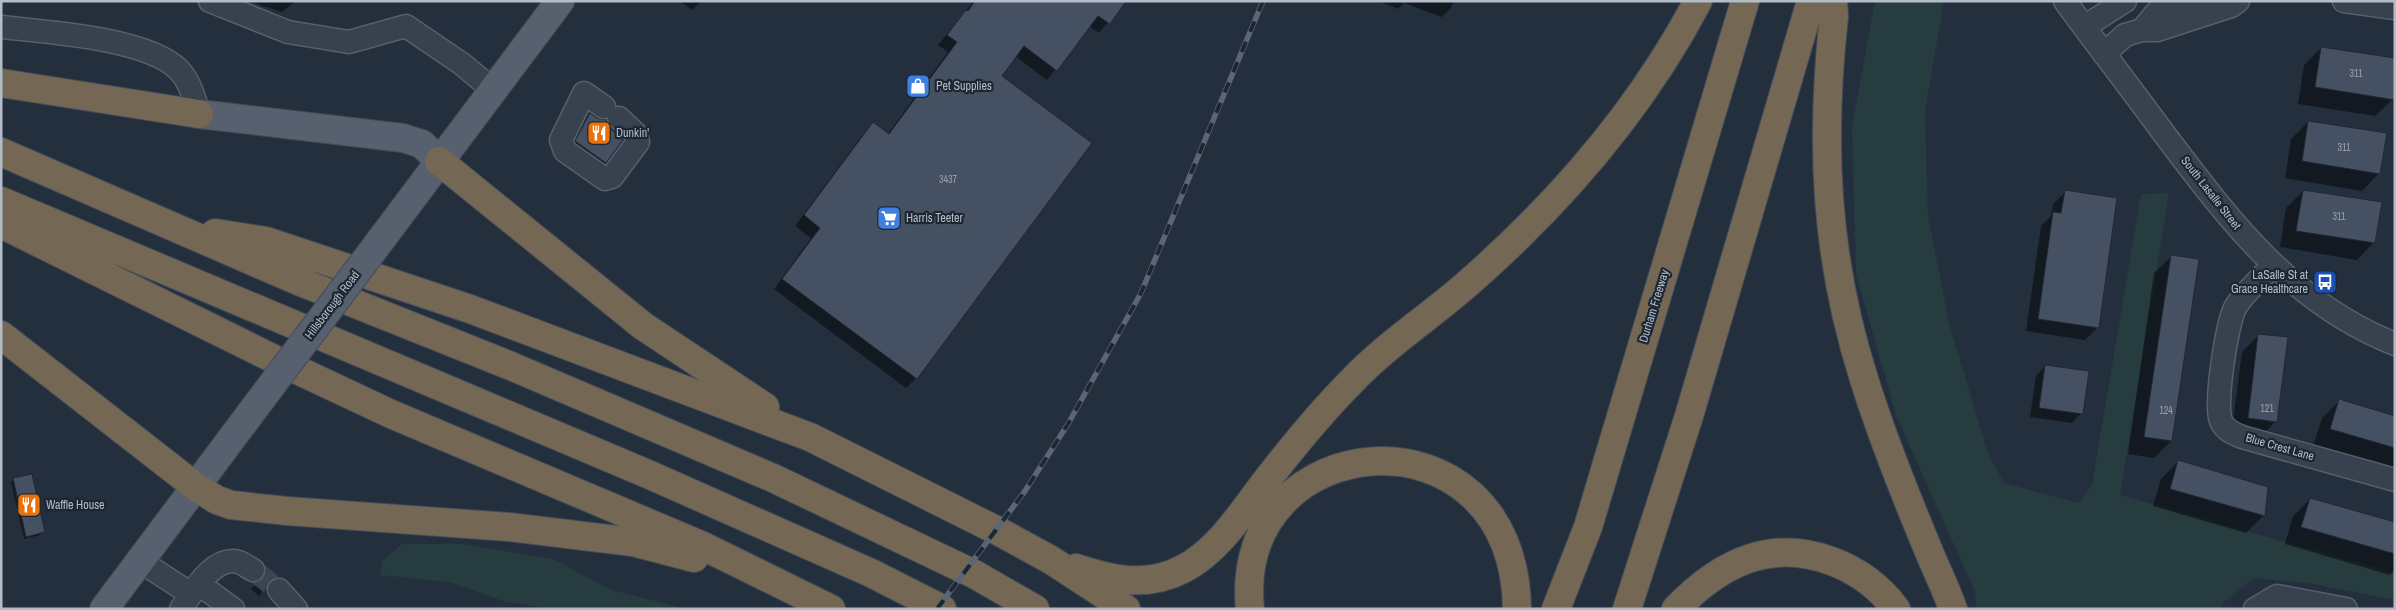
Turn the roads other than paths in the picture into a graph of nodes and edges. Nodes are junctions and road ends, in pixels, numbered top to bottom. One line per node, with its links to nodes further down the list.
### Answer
1 (210, 1): 18 (street)
2 (560, 1): 18 (main road, Hillsborough Road)
3 (1698, 1): 31 (highway)
4 (1745, 1): 46 (highway, Durham Freeway)
5 (1811, 1): 47 (highway)
6 (1833, 1): 50 (highway)
7 (2065, 1): 14 (street, South Lasalle Street)
8 (2125, 1): 14 (street)
9 (2195, 1): 15 (street)
10 (2238, 1): 15 (street)
11 (2344, 1): 12 (street)
12 (2395, 8)
13 (1, 26): 19 (street)
14 (2084, 27): 16 (street, South Lasalle Street)
15 (2142, 30): 16 (street)
16 (2104, 54): 25 (street, South Lasalle Street)
17 (1, 83): 19 (highway)
18 (493, 90): 21 (main road, Hillsborough Road)
19 (199, 114): 21 (main road)
20 (1, 152): 24 (highway)
21 (439, 161): 28 (highway); 30 (main road, Hillsborough Road, bridge)
22 (1, 201): 41 (highway)
23 (1, 224): 34 (highway)
24 (179, 228): 28 (highway); 42 (highway)
25 (2273, 265): 27 (street, South Lasalle Street); 29 (street, Blue Crest Lane)
26 (1, 335): 30 (highway)
27 (2395, 344)
28 (810, 437): 31 (highway)
29 (2395, 480)
30 (196, 487): 32 (main road, Hillsborough Road); 34 (highway)
31 (1052, 560): 43 (highway)
32 (140, 561): 36 (street); 37 (main road, Hillsborough Road)
33 (253, 570): 36 (street)
34 (763, 578): 40 (highway)
35 (279, 590): 39 (street)
36 (190, 600): 38 (street)
37 (104, 609)
38 (232, 609)
39 (296, 609)
40 (831, 609)
41 (942, 609)
42 (1035, 609)
43 (1126, 609)
44 (1250, 609): 45 (highway)
45 (1517, 609)
46 (1556, 609)
47 (1627, 609)
48 (1676, 609): 49 (highway)
49 (1896, 609)
50 (1953, 609)
51 (2255, 609): 52 (street)
52 (2346, 609)

